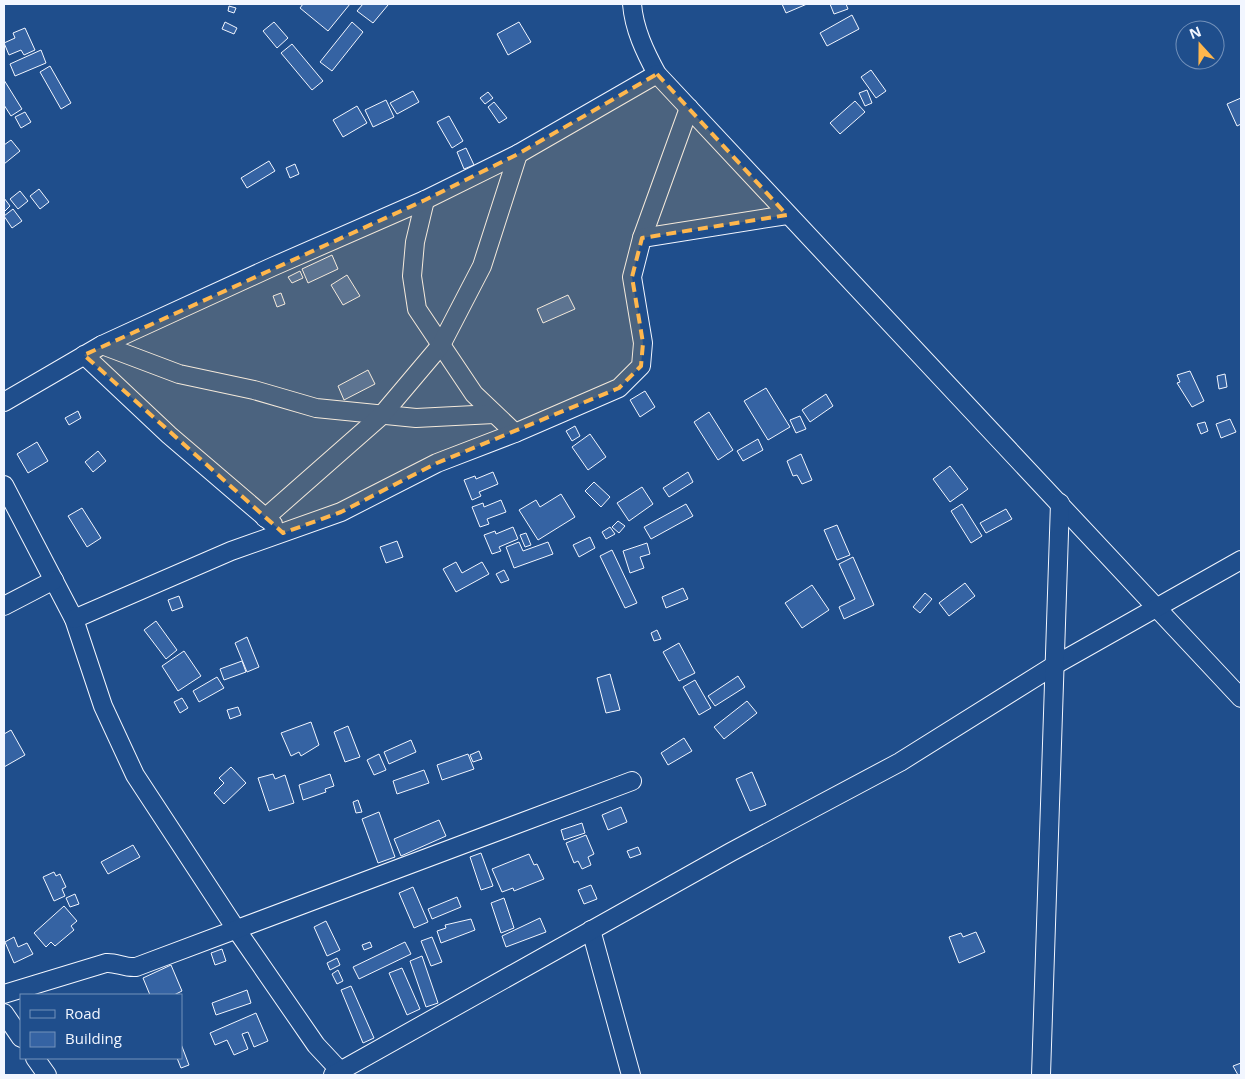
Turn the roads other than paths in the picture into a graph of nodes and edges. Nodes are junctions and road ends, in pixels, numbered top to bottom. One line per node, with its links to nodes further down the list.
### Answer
1 (632, 4): 2 (street)
2 (657, 74): 3 (street); 4 (street)
3 (689, 108): 6 (street); 7 (street)
4 (518, 154): 5 (street); 9 (street)
5 (425, 200): 8 (street); 9 (street)
6 (787, 215): 7 (street); 16 (street)
7 (642, 238): 14 (street)
8 (102, 346): 10 (street); 13 (street)
9 (441, 346): 12 (street); 13 (street)
10 (84, 355): 11 (street); 17 (street)
11 (4, 402)
12 (494, 414): 13 (street); 14 (street)
13 (381, 416): 17 (street)
14 (515, 434): 18 (street)
15 (4, 485): 20 (street)
16 (1060, 503): 22 (street); 24 (street)
17 (266, 518): 18 (street)
18 (283, 533): 23 (street)
19 (1241, 560): 22 (street)
20 (54, 580): 21 (street); 23 (street)
21 (4, 606)
22 (1157, 607): 24 (street); 25 (street)
23 (74, 619): 27 (street)
24 (1055, 665): 28 (street); 36 (street)
25 (1241, 698)
26 (632, 781): 27 (street)
27 (236, 929): 29 (street); 33 (street)
28 (591, 930): 33 (street); 35 (street)
29 (4, 994)
30 (4, 1013): 31 (street)
31 (20, 1037)
32 (36, 1059): 34 (street)
33 (339, 1074)
34 (47, 1075)
35 (631, 1075)
36 (1041, 1075)

